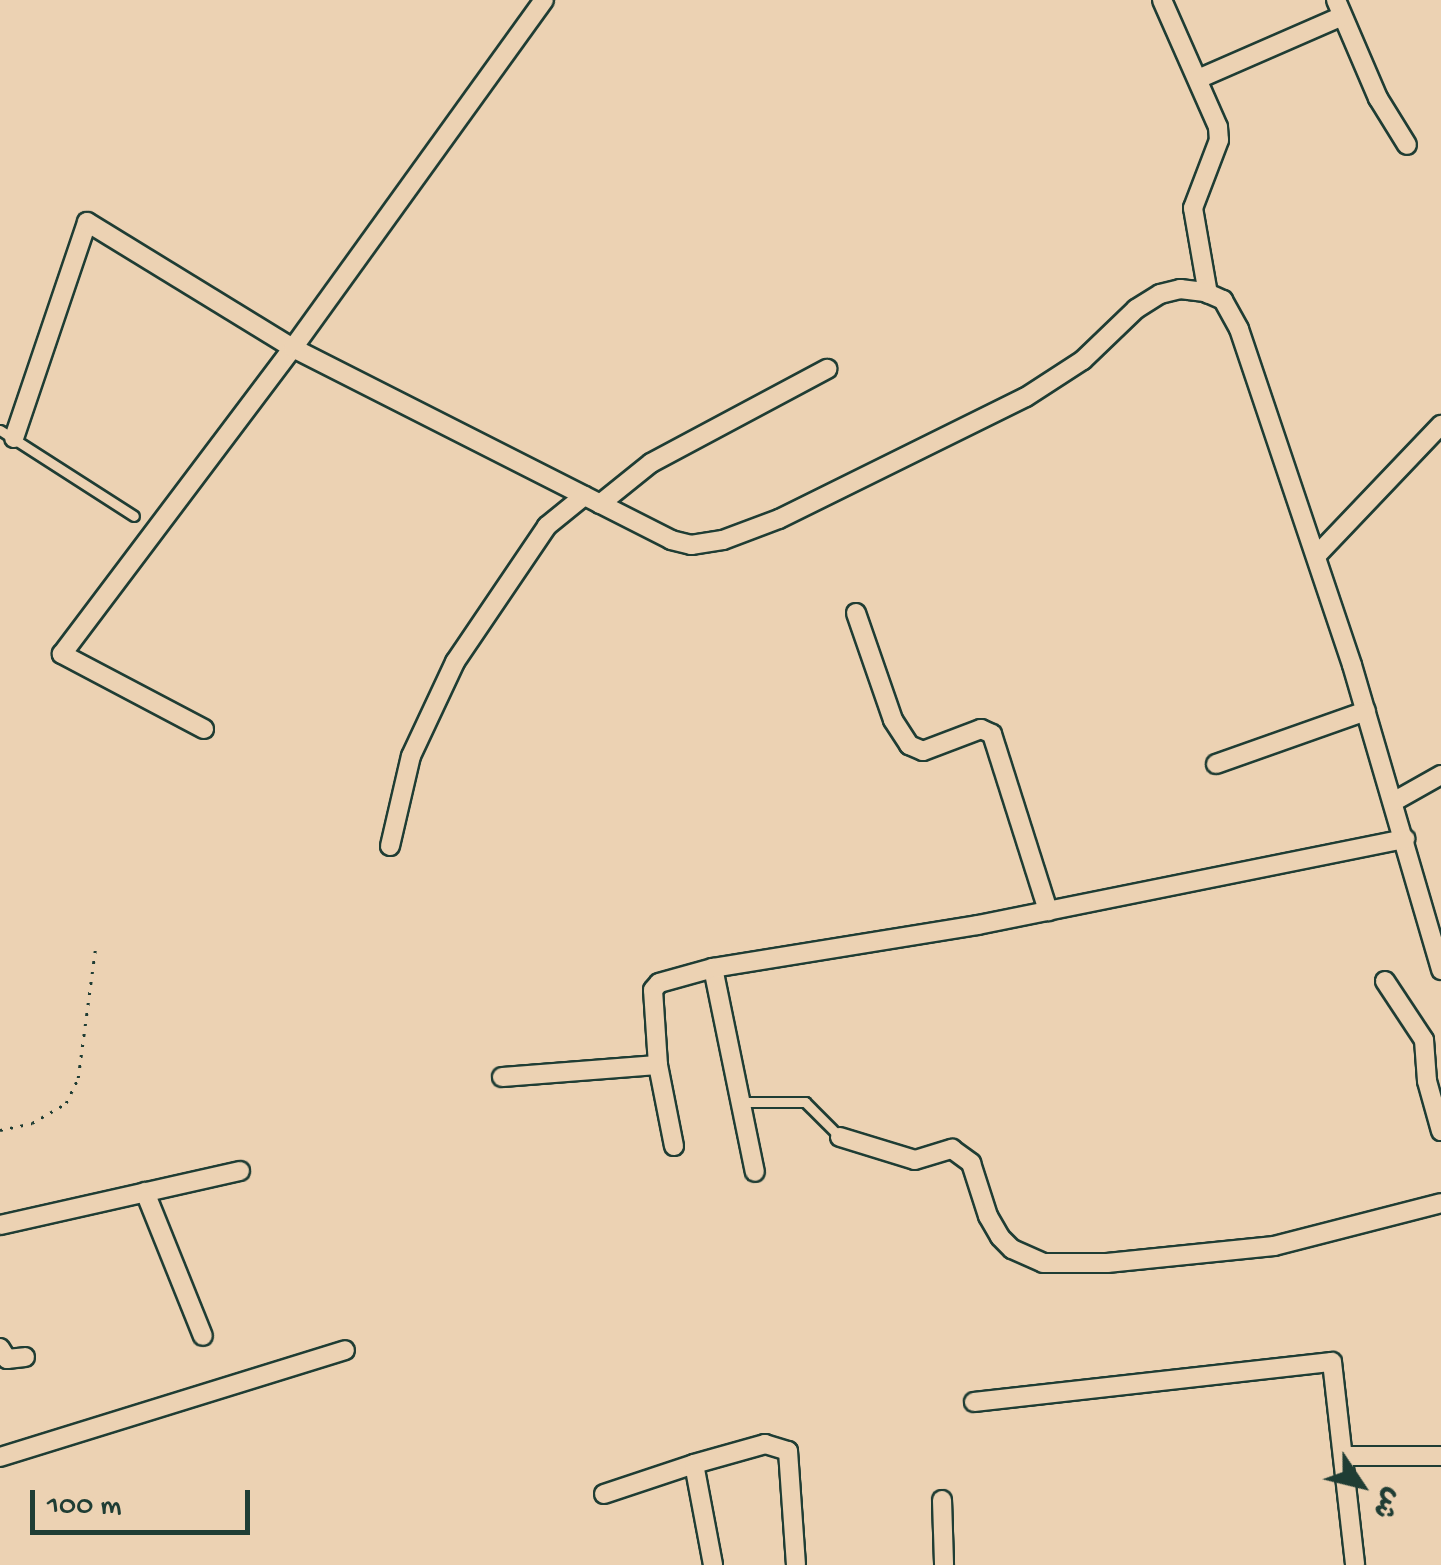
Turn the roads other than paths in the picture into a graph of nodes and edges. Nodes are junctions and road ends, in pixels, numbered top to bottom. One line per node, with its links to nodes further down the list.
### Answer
1 (544, 0): 7 (street)
2 (1162, 0): 4 (street)
3 (1339, 8): 4 (street); 5 (street)
4 (1198, 80): 6 (street)
5 (1407, 145)
6 (1208, 294): 11 (street); 13 (street)
7 (293, 348): 10 (street); 11 (street); 16 (street)
8 (828, 369): 11 (street)
9 (1441, 425): 13 (street)
10 (7, 434): 12 (lane)
11 (592, 500): 21 (street)
12 (134, 516)
13 (1317, 555): 15 (street)
14 (856, 613): 22 (street)
15 (1366, 711): 17 (street); 19 (street)
16 (204, 729)
17 (1216, 764)
18 (1441, 775): 19 (street)
19 (1393, 802): 20 (street)
20 (1405, 840): 22 (street); 24 (street)
21 (390, 846)
22 (1048, 911): 23 (street)
23 (713, 968): 26 (street); 28 (street)
24 (1441, 970)
25 (1385, 981): 29 (street)
26 (658, 1065): 27 (street); 31 (street)
27 (502, 1077)
28 (741, 1102): 30 (lane); 33 (street)
29 (1441, 1132)
30 (840, 1137): 35 (street)
31 (674, 1146)
32 (240, 1171): 34 (street)
33 (756, 1172)
34 (145, 1192): 36 (street); 37 (street)
35 (1441, 1202)
36 (0, 1225)
37 (203, 1336)
38 (0, 1348): 40 (street)
39 (345, 1350): 44 (street)
40 (25, 1357)
41 (974, 1402): 42 (street)
42 (1346, 1456): 43 (street); 51 (street)
43 (1441, 1456)
44 (0, 1458)
45 (694, 1464): 46 (street); 48 (street); 49 (street)
46 (604, 1494)
47 (942, 1500): 50 (street)
48 (712, 1565)
49 (796, 1565)
50 (944, 1565)
51 (1355, 1565)

